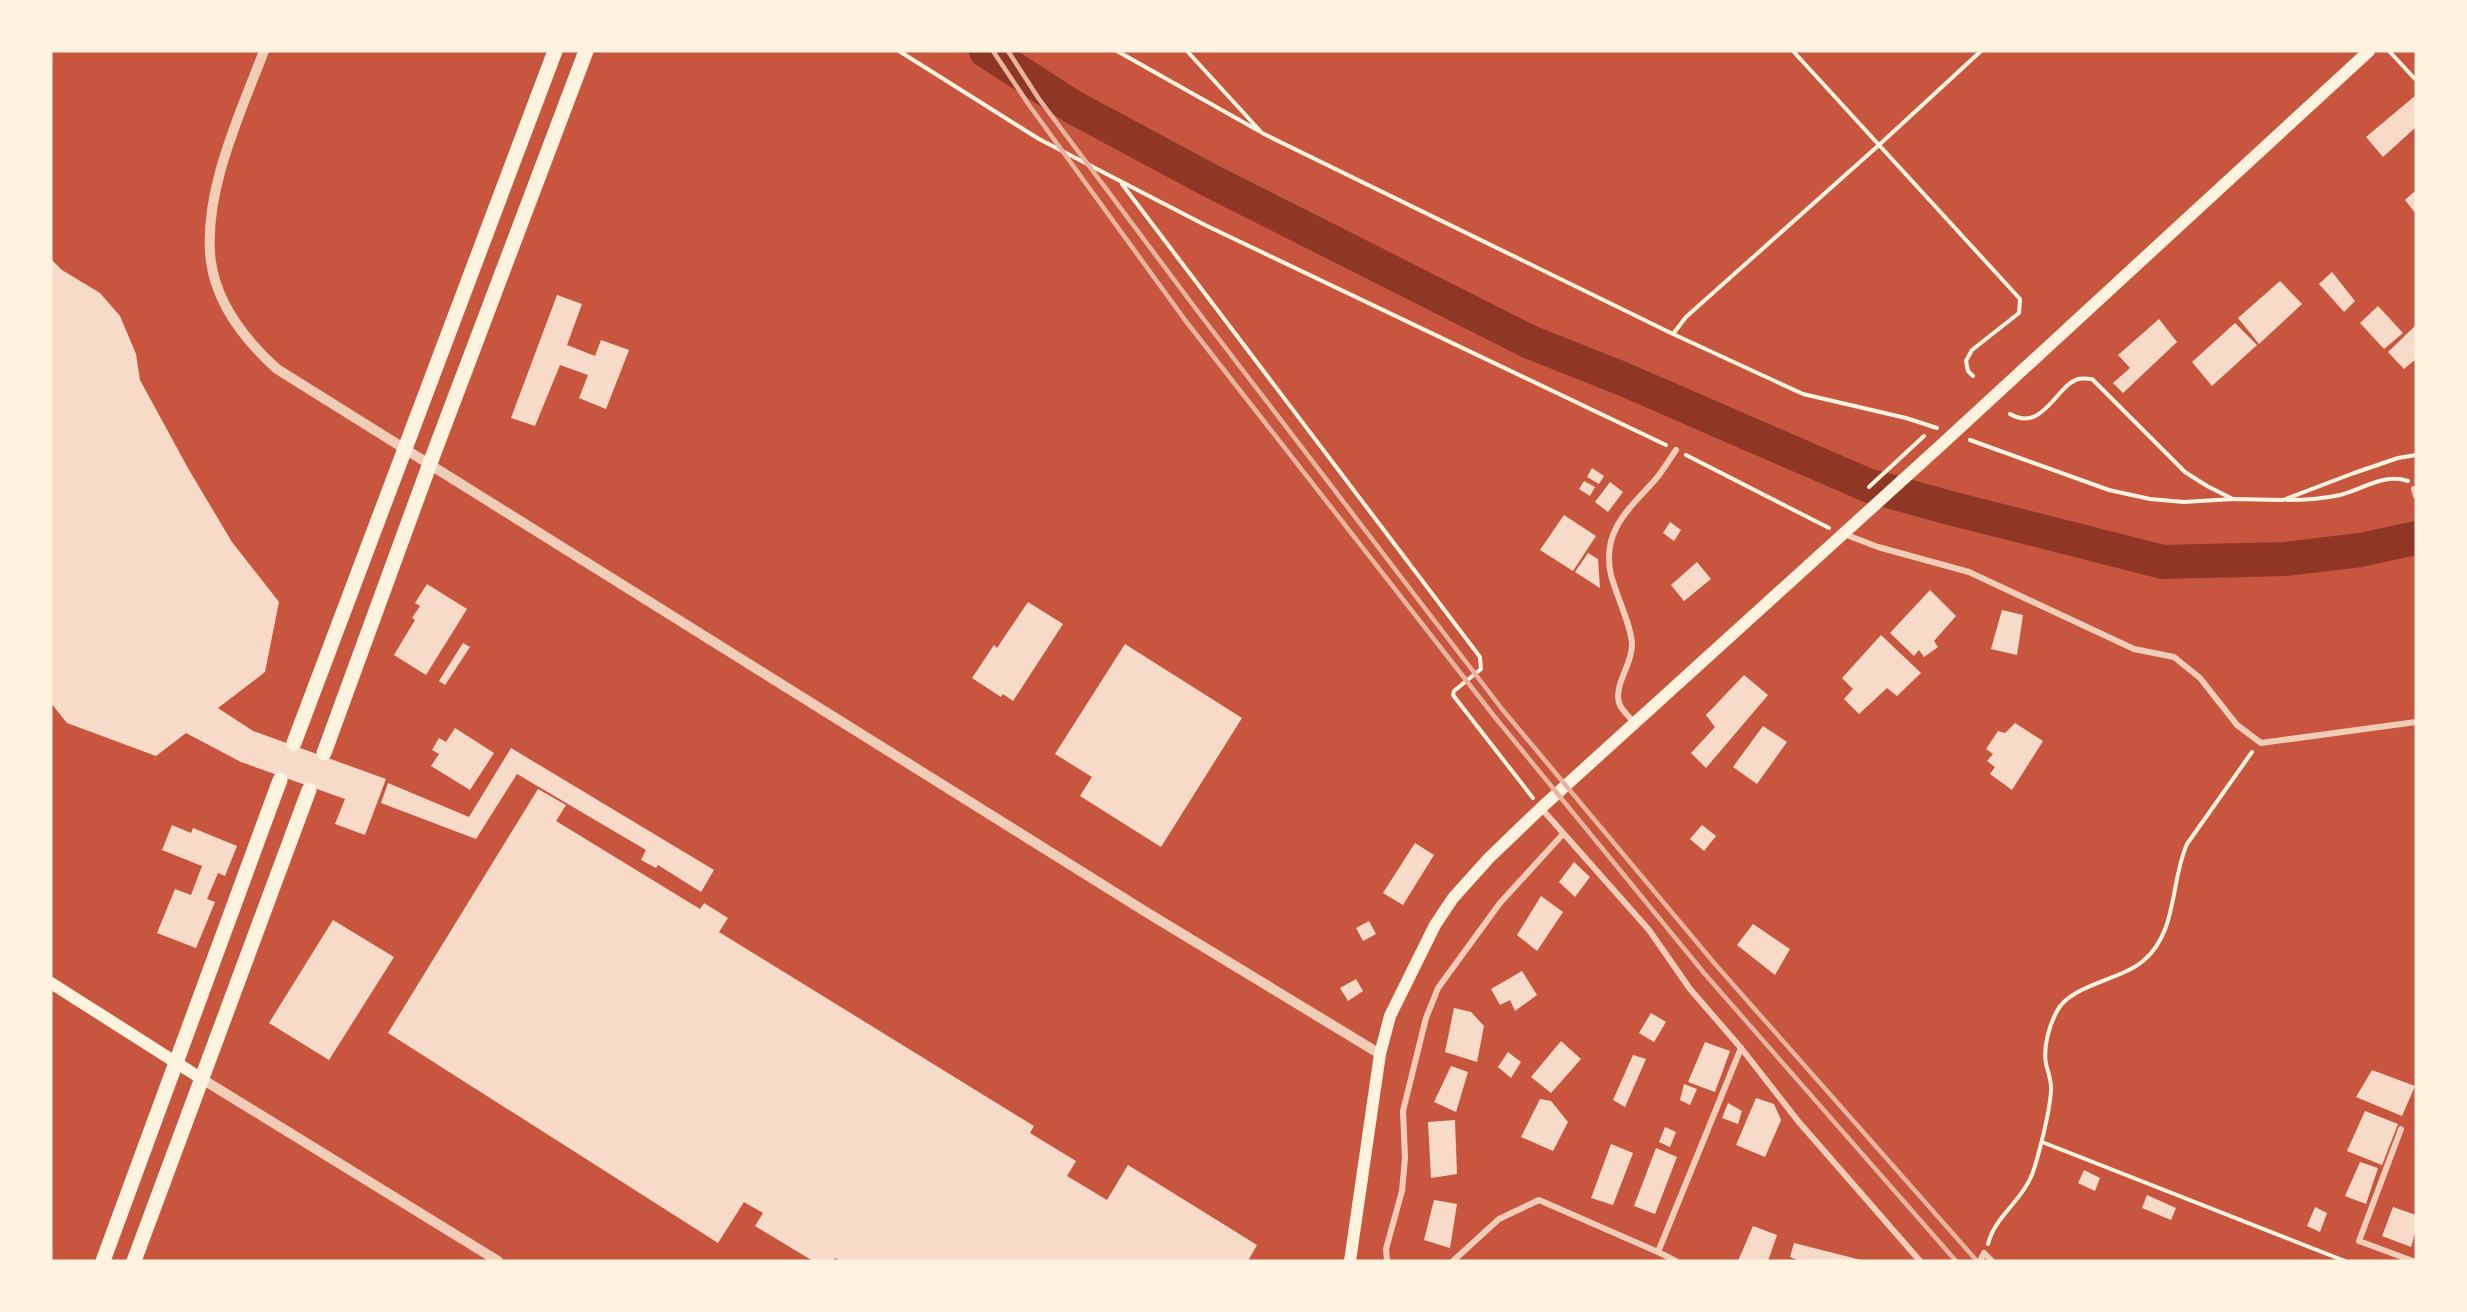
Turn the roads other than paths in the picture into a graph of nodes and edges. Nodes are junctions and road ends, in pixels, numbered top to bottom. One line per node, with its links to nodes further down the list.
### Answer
1 (264, 51): 5 (street)
2 (555, 51): 5 (main road)
3 (586, 51): 7 (main road)
4 (2369, 51): 8 (main road)
5 (404, 450): 7 (street); 11 (main road)
6 (1676, 450): 10 (street)
7 (429, 466): 12 (main road); 19 (street)
8 (1844, 534): 9 (street); 10 (main road)
9 (2416, 722)
10 (1636, 725): 15 (main road)
11 (294, 743)
12 (324, 753)
13 (280, 780): 20 (main road)
14 (309, 790): 21 (main road)
15 (1541, 808): 16 (street); 19 (main road)
16 (1563, 834): 18 (street); 28 (street)
17 (51, 983): 20 (main road)
18 (1741, 1048): 23 (street); 31 (street)
19 (1380, 1054): 27 (main road)
20 (176, 1064): 21 (main road); 24 (main road)
21 (202, 1079): 25 (main road); 26 (street)
22 (2401, 1129): 34 (street)
23 (1658, 1252): 29 (street); 30 (street)
24 (103, 1261)
25 (134, 1261)
26 (498, 1261)
27 (1350, 1261)
28 (1387, 1261)
29 (1453, 1261)
30 (1676, 1261)
31 (1920, 1261)
32 (1980, 1261): 33 (street)
33 (1992, 1261)
34 (2413, 1261)

